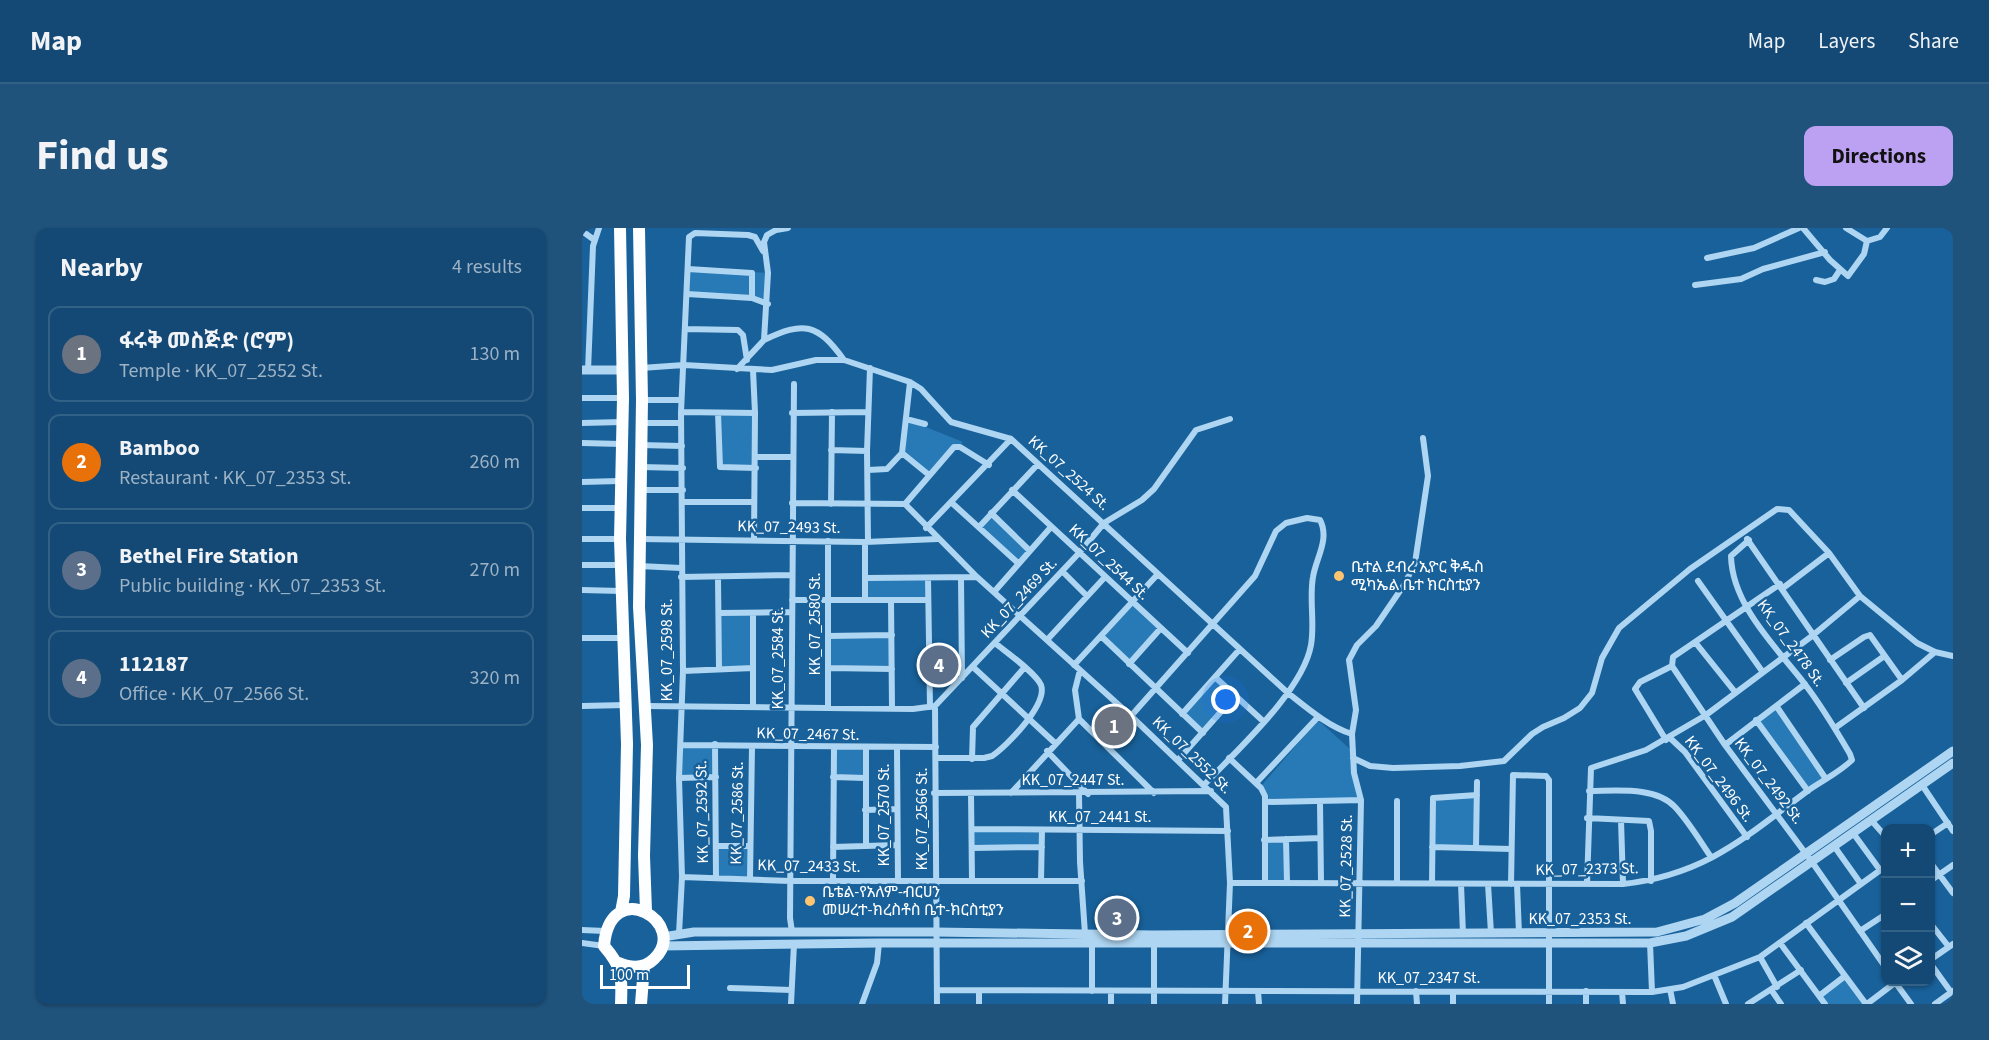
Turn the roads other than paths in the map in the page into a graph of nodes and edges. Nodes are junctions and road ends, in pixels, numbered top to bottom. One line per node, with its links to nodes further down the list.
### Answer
1 (599, 228): 9 (street)
2 (620, 228): 32 (highway)
3 (639, 228): 31 (highway)
4 (788, 228): 11 (street)
5 (1801, 228): 12 (street); 13 (street)
6 (1846, 228): 10 (street)
7 (1887, 228): 10 (street)
8 (582, 231): 9 (street)
9 (593, 239): 22 (street)
10 (1867, 241): 15 (street)
11 (763, 251): 14 (street, KK_07_2598 St.); 20 (street)
12 (1825, 252): 15 (street); 17 (street)
13 (1707, 258)
14 (688, 269): 18 (street, KK_07_2598 St.); 19 (street)
15 (1840, 270): 16 (street)
16 (1816, 280)
17 (1695, 285)
18 (687, 294): 19 (street); 21 (street, KK_07_2598 St.)
19 (752, 298): 20 (street)
20 (768, 304): 23 (street)
21 (685, 329): 24 (street); 26 (street, KK_07_2598 St.)
22 (585, 333): 28 (street)
23 (764, 340): 24 (street); 25 (street)
24 (747, 360): 29 (street)
25 (844, 360): 27 (street, KK_07_2524 St.); 30 (street, KK_07_2524 St.)
26 (684, 365): 29 (street, KK_07_2524 St.); 31 (street, KK_07_2524 St.); 38 (street, KK_07_2598 St.)
27 (870, 368): 33 (street, KK_07_2524 St.); 41 (street)
28 (585, 370): 32 (street)
29 (736, 370): 30 (street, KK_07_2524 St.)
30 (753, 370): 43 (street)
31 (641, 373): 32 (highway); 37 (highway)
32 (623, 375): 36 (highway)
33 (910, 382): 45 (street); 53 (street, KK_07_2524 St.)
34 (794, 384): 44 (street, KK_07_2584 St.)
35 (582, 398): 36 (street)
36 (623, 398): 47 (highway)
37 (642, 400): 38 (street); 49 (highway)
38 (681, 400): 39 (street, KK_07_2598 St.)
39 (681, 412): 42 (street); 50 (street, KK_07_2598 St.)
40 (832, 412): 41 (street); 44 (street); 58 (street)
41 (867, 412): 59 (street)
42 (718, 413): 43 (street); 67 (street)
43 (755, 413): 61 (street)
44 (792, 413): 62 (street, KK_07_2584 St.)
45 (906, 419): 51 (street); 60 (street)
46 (1230, 419): 85 (street, KK_07_2469 St.)
47 (622, 422): 48 (street); 55 (highway)
48 (582, 423)
49 (641, 423): 50 (street); 56 (highway)
50 (681, 423): 57 (street, KK_07_2598 St.)
51 (925, 424)
52 (1423, 438): 198 (street, KK_07_2528 St.)
53 (1011, 439): 63 (street, KK_07_2524 St.); 64 (street)
54 (582, 443): 55 (street)
55 (621, 444): 70 (highway)
56 (640, 445): 57 (street); 65 (highway)
57 (682, 446): 66 (street, KK_07_2598 St.)
58 (831, 450): 59 (street); 80 (street)
59 (867, 451): 68 (street)
60 (903, 453): 68 (street); 69 (street)
61 (756, 457): 62 (street); 67 (street)
62 (792, 458): 77 (street, KK_07_2584 St.)
63 (1038, 464): 74 (street); 85 (street, KK_07_2524 St.)
64 (988, 465): 69 (street); 79 (street)
65 (639, 467): 66 (street); 72 (highway)
66 (682, 468): 73 (street, KK_07_2598 St.)
67 (756, 468): 76 (street)
68 (868, 470): 78 (street)
69 (929, 475): 81 (street)
70 (619, 481): 71 (street); 83 (highway)
71 (582, 482)
72 (640, 490): 73 (street); 92 (highway)
73 (683, 490): 75 (street, KK_07_2598 St.)
74 (1012, 490): 84 (street); 87 (street, KK_07_2544 St.)
75 (683, 502): 76 (street); 94 (street, KK_07_2598 St.)
76 (754, 502): 95 (street)
77 (792, 503): 80 (street); 96 (street, KK_07_2584 St.)
78 (868, 503): 80 (street); 81 (street); 99 (street)
79 (952, 503): 86 (street); 88 (street)
80 (831, 504)
81 (905, 504): 88 (street, KK_07_2552 St.)
82 (582, 508): 83 (street)
83 (620, 508): 91 (highway)
84 (992, 513): 86 (street); 100 (street)
85 (1104, 523): 101 (street, KK_07_2469 St.); 110 (street, KK_07_2524 St.)
86 (979, 527): 103 (street)
87 (1051, 527): 100 (street); 101 (street, KK_07_2544 St.)
88 (926, 528): 93 (street, KK_07_2552 St.)
89 (1744, 533): 97 (street); 102 (street); 214 (street)
90 (582, 539): 91 (street)
91 (620, 539): 105 (highway)
92 (640, 539): 94 (street, KK_07_2493 St.); 106 (highway)
93 (938, 539): 99 (street, KK_07_2493 St.); 112 (street, KK_07_2552 St.)
94 (681, 540): 95 (street, KK_07_2493 St.); 107 (street, KK_07_2598 St.)
95 (754, 540): 96 (street, KK_07_2493 St.)
96 (791, 540): 98 (street, KK_07_2493 St.); 109 (street, KK_07_2584 St.)
97 (1749, 540): 119 (street); 131 (street, KK_07_2478 St.)
98 (828, 541): 99 (street, KK_07_2493 St.); 129 (street, KK_07_2580 St.)
99 (866, 541): 115 (street)
100 (1030, 551): 103 (street)
101 (1080, 552): 108 (street, KK_07_2469 St.); 113 (street, KK_07_2544 St.)
102 (1829, 553): 119 (street); 124 (street)
103 (1018, 563): 122 (street)
104 (582, 565): 105 (street)
105 (621, 565): 121 (highway)
106 (639, 567): 107 (street); 179 (highway)
107 (681, 568): 111 (street, KK_07_2598 St.)
108 (1062, 571): 123 (street); 135 (street, KK_07_2469 St.)
109 (792, 575): 114 (street); 125 (street, KK_07_2584 St.)
110 (1157, 575): 130 (street); 137 (street, KK_07_2524 St.)
111 (681, 577): 114 (street); 165 (street, KK_07_2598 St.)
112 (976, 577): 117 (street); 122 (street, KK_07_2552 St.)
113 (1105, 577): 123 (street); 130 (street, KK_07_2544 St.)
114 (718, 578): 133 (street)
115 (866, 578): 116 (street); 126 (street)
116 (928, 578): 117 (street); 128 (street, KK_07_2566 St.)
117 (961, 578): 168 (street)
118 (1698, 581): 136 (street)
119 (1782, 586): 131 (street); 142 (street)
120 (582, 590): 121 (street)
121 (621, 591): 144 (highway)
122 (994, 592): 135 (street, KK_07_2552 St.)
123 (1087, 596): 145 (street)
124 (1860, 596): 142 (street); 149 (street)
125 (792, 600): 129 (street); 132 (street, KK_07_2584 St.)
126 (865, 600): 127 (street); 129 (street)
127 (891, 600): 128 (street); 139 (street)
128 (927, 600): 181 (street, KK_07_2566 St.)
129 (829, 601): 140 (street, KK_07_2580 St.)
130 (1133, 602): 138 (street, KK_07_2544 St.); 141 (street)
131 (1747, 608): 136 (street); 151 (street, KK_07_2478 St.)
132 (791, 612): 134 (street); 183 (street, KK_07_2584 St.)
133 (720, 613): 134 (street); 162 (street)
134 (753, 613): 159 (street)
135 (1020, 614): 145 (street, KK_07_2552 St.); 147 (street, KK_07_2469 St.)
136 (1726, 622): 146 (street); 166 (street)
137 (1213, 626): 148 (street, KK_07_2524 St.); 150 (street); 175 (street)
138 (1161, 628): 150 (street, KK_07_2544 St.); 155 (street)
139 (892, 635): 140 (street); 163 (street)
140 (828, 636): 160 (street, KK_07_2580 St.)
141 (1101, 636): 155 (street); 156 (street)
142 (1812, 636): 151 (street); 154 (street)
143 (582, 638): 144 (street)
144 (623, 638): 177 (highway)
145 (1047, 640): 156 (street, KK_07_2552 St.)
146 (1695, 642): 157 (street); 173 (street)
147 (995, 643): 158 (street, KK_07_2469 St.); 161 (street)
148 (1239, 650): 167 (street); 175 (street, KK_07_2524 St.)
149 (1935, 652): 152 (street); 169 (street)
150 (1188, 653): 172 (street)
151 (1782, 656): 166 (street); 171 (street, KK_07_2478 St.)
152 (1953, 656)
153 (1883, 657): 154 (street); 169 (street); 170 (street)
154 (1830, 660): 170 (street)
155 (1129, 663): 172 (street)
156 (1074, 665): 164 (street, KK_07_2552 St.)
157 (1672, 666): 189 (street, KK_07_2492 St.); 199 (street, KK_07_2496 St.)
158 (973, 667): 168 (street, KK_07_2469 St.); 174 (street)
159 (753, 668): 162 (street); 182 (street)
160 (829, 668): 163 (street); 184 (street, KK_07_2580 St.)
161 (1024, 668): 174 (street); 192 (street)
162 (719, 669): 165 (street)
163 (892, 669): 186 (street)
164 (1080, 670): 190 (street, KK_07_2552 St.); 193 (street)
165 (683, 671): 180 (street, KK_07_2598 St.)
166 (1762, 671): 173 (street)
167 (1215, 677): 176 (street); 188 (street)
168 (962, 678): 181 (street, KK_07_2469 St.)
169 (1902, 680): 187 (street)
170 (1846, 683): 187 (street)
171 (1805, 684): 185 (street); 196 (street, KK_07_2478 St.)
172 (1154, 689): 188 (street); 190 (street)
173 (1735, 692): 189 (street)
174 (1000, 693): 192 (street); 215 (street)
175 (1288, 693): 191 (street, KK_07_2524 St.); 195 (street)
176 (1235, 696): 195 (street); 197 (street)
177 (626, 705): 178 (street); 309 (highway)
178 (582, 706)
179 (646, 706): 180 (street); 308 (highway)
180 (681, 706): 182 (street); 202 (street, KK_07_2598 St.)
181 (933, 706): 186 (street); 206 (street, KK_07_2566 St.)
182 (753, 707): 183 (street)
183 (791, 707): 184 (street); 205 (street, KK_07_2584 St.)
184 (828, 707): 186 (street)
185 (1777, 707): 194 (street); 223 (street)
186 (892, 708)
187 (1864, 708): 196 (street)
188 (1182, 714): 197 (street)
189 (1706, 715): 199 (street); 203 (street, KK_07_2492 St.)
190 (1131, 716): 216 (street, KK_07_2552 St.)
191 (1318, 717): 198 (street, KK_07_2524 St.); 225 (street)
192 (1027, 719): 200 (street); 215 (street)
193 (1079, 719): 200 (street); 233 (street)
194 (1756, 720): 203 (street); 230 (street)
195 (1263, 721): 213 (street)
196 (1834, 728): 217 (street, KK_07_2478 St.)
197 (1203, 733): 216 (street)
198 (1352, 734): 214 (street, KK_07_2528 St.)
199 (1668, 739): 229 (street); 257 (street, KK_07_2496 St.)
200 (1055, 743): 210 (street)
201 (715, 744): 202 (street, KK_07_2467 St.); 204 (street, KK_07_2467 St.); 219 (street, KK_07_2592 St.)
202 (681, 745): 221 (street, KK_07_2598 St.)
203 (1725, 745): 244 (street, KK_07_2492 St.)
204 (752, 747): 205 (street, KK_07_2467 St.); 263 (street, KK_07_2586 St.)
205 (792, 747): 207 (street, KK_07_2467 St.); 286 (street, KK_07_2584 St.)
206 (936, 747): 209 (street, KK_07_2467 St.); 212 (street, KK_07_2566 St.)
207 (834, 748): 208 (street, KK_07_2467 St.); 220 (street)
208 (866, 748): 209 (street, KK_07_2467 St.); 222 (street)
209 (897, 748): 242 (street, KK_07_2570 St.)
210 (1047, 751): 232 (street); 236 (street)
211 (1953, 751): 272 (street, KK_07_2353 St.)
212 (936, 758): 215 (street); 231 (street, KK_07_2566 St.)
213 (1229, 758): 225 (street); 227 (street)
214 (1353, 758): 238 (street, KK_07_2528 St.)
215 (972, 759)
216 (1178, 760): 227 (street, KK_07_2552 St.)
217 (1852, 760): 223 (street, KK_07_2373 St.)
218 (1953, 764): 226 (street, KK_07_2353 St.)
219 (716, 777): 221 (street); 262 (street, KK_07_2592 St.)
220 (833, 777): 222 (street); 266 (street)
221 (679, 778): 280 (street, KK_07_2598 St.)
222 (865, 778): 243 (street)
223 (1826, 779): 230 (street, KK_07_2373 St.)
224 (1477, 782): 237 (street)
225 (1256, 783): 240 (street)
226 (1922, 784): 247 (street, KK_07_2353 St.); 248 (street)
227 (1204, 785): 228 (street, KK_07_2552 St.)
228 (1211, 791): 233 (street, KK_07_2447 St.); 252 (street, KK_07_2552 St.)
229 (1589, 791): 245 (street); 273 (street)
230 (1808, 791): 244 (street, KK_07_2373 St.)
231 (934, 793): 234 (street, KK_07_2447 St.); 284 (street, KK_07_2566 St.)
232 (1011, 793): 234 (street, KK_07_2447 St.); 235 (street, KK_07_2447 St.)
233 (1154, 793): 236 (street, KK_07_2447 St.)
234 (971, 794): 249 (street)
235 (1079, 794): 236 (street, KK_07_2447 St.); 251 (street)
236 (1088, 794)
237 (1477, 795): 268 (street); 270 (street)
238 (1360, 800): 241 (street); 297 (street, KK_07_2528 St.)
239 (1397, 801): 295 (street)
240 (1266, 802): 241 (street); 260 (street)
241 (1320, 803): 258 (street)
242 (897, 809): 243 (street); 261 (street, KK_07_2570 St.)
243 (865, 810): 264 (street)
244 (1777, 815): 257 (street, KK_07_2373 St.); 272 (street, KK_07_2492 St.)
245 (1587, 818): 246 (street); 303 (street)
246 (1621, 820): 291 (street); 304 (street)
247 (1871, 820): 253 (street); 256 (street, KK_07_2353 St.)
248 (1948, 824): 254 (street); 255 (street)
249 (972, 829): 250 (street, KK_07_2441 St.); 269 (street)
250 (1042, 830): 251 (street, KK_07_2441 St.); 267 (street)
251 (1079, 830): 252 (street, KK_07_2441 St.); 290 (street)
252 (1228, 831): 296 (street, KK_07_2552 St.)
253 (1881, 831)
254 (1953, 831)
255 (1935, 832)
256 (1853, 833): 265 (street, KK_07_2353 St.); 276 (street)
257 (1747, 837): 273 (street, KK_07_2373 St.)
258 (1320, 838): 259 (street); 294 (street)
259 (1286, 839): 260 (street); 293 (street)
260 (1264, 840): 292 (street)
261 (897, 845): 264 (street); 288 (street, KK_07_2570 St.)
262 (716, 846): 263 (street); 281 (street, KK_07_2592 St.)
263 (750, 846): 283 (street, KK_07_2586 St.)
264 (866, 846): 266 (street)
265 (1834, 846): 274 (street, KK_07_2353 St.); 305 (street)
266 (832, 847): 287 (street)
267 (1042, 847): 269 (street); 289 (street)
268 (1432, 847): 270 (street); 298 (street)
269 (972, 848): 285 (street)
270 (1476, 848): 271 (street)
271 (1511, 849): 301 (street); 302 (street)
272 (1805, 852): 274 (street, KK_07_2492 St.); 325 (street, KK_07_2353 St.)
273 (1711, 857): 291 (street, KK_07_2373 St.)
274 (1812, 862): 307 (street, KK_07_2492 St.); 330 (street, KK_07_2353 St.)
275 (1953, 865): 279 (street)
276 (1881, 866)
277 (1935, 868): 279 (street)
278 (1881, 869): 305 (street, KK_07_2347 St.)
279 (1940, 874): 282 (street); 306 (street)
280 (682, 877): 281 (street, KK_07_2433 St.); 320 (street, KK_07_2598 St.)
281 (716, 878): 283 (street, KK_07_2433 St.)
282 (1934, 878)
283 (750, 879): 286 (street, KK_07_2433 St.)
284 (935, 880): 285 (street, KK_07_2433 St.); 288 (street, KK_07_2433 St.); 317 (street, KK_07_2566 St.)
285 (972, 880): 289 (street)
286 (790, 881): 287 (street, KK_07_2433 St.); 316 (street, KK_07_2584 St.)
287 (833, 881): 288 (street, KK_07_2433 St.)
288 (898, 881)
289 (1041, 881): 290 (street)
290 (1082, 881): 321 (street)
291 (1651, 881): 304 (street, KK_07_2373 St.)
292 (1265, 882): 293 (street, KK_07_2373 St.); 296 (street, KK_07_2373 St.)
293 (1287, 882): 294 (street, KK_07_2373 St.)
294 (1321, 882): 297 (street, KK_07_2373 St.)
295 (1397, 882): 297 (street, KK_07_2373 St.); 298 (street, KK_07_2373 St.)
296 (1230, 883): 324 (street, KK_07_2552 St.)
297 (1358, 883): 318 (street, KK_07_2528 St.)
298 (1432, 883): 299 (street, KK_07_2373 St.)
299 (1461, 884): 300 (street, KK_07_2373 St.); 322 (street)
300 (1488, 884): 301 (street, KK_07_2373 St.); 319 (street)
301 (1514, 884): 302 (street, KK_07_2373 St.); 323 (street)
302 (1549, 884): 303 (street, KK_07_2373 St.); 325 (street)
303 (1587, 884): 304 (street, KK_07_2373 St.)
304 (1623, 884)
305 (1861, 884): 307 (street, KK_07_2347 St.)
306 (1953, 893)
307 (1838, 900): 311 (street, KK_07_2347 St.); 315 (street, KK_07_2492 St.)
308 (646, 911): 309 (highway); 328 (highway)
309 (621, 912): 314 (highway)
310 (1881, 917): 315 (street)
311 (1806, 922): 331 (street, KK_07_2347 St.); 346 (street)
312 (1935, 928): 336 (street)
313 (582, 930): 314 (street)
314 (606, 931): 337 (highway)
315 (1860, 931): 340 (street, KK_07_2492 St.)
316 (792, 932): 317 (street); 320 (street)
317 (935, 932): 321 (street); 334 (street, KK_07_2566 St.)
318 (1358, 933): 322 (street, KK_07_2353 St.); 324 (street, KK_07_2353 St.); 335 (street, KK_07_2528 St.)
319 (1491, 933): 322 (street, KK_07_2353 St.); 323 (street, KK_07_2353 St.)
320 (680, 934): 328 (street)
321 (1085, 934): 326 (street)
322 (1463, 934)
323 (1519, 934): 325 (street, KK_07_2353 St.)
324 (1229, 939): 327 (street, KK_07_2353 St.); 335 (street, KK_07_2353 St.); 358 (street, KK_07_2552 St.)
325 (1549, 939): 330 (street, KK_07_2353 St.); 335 (street, KK_07_2353 St.); 365 (street)
326 (1098, 940): 327 (street, KK_07_2353 St.); 334 (street); 356 (street)
327 (1154, 940): 354 (street)
328 (663, 942): 332 (street); 342 (highway)
329 (582, 943): 337 (street)
330 (1650, 943): 367 (street, KK_07_2353 St.)
331 (1780, 943): 338 (street, KK_07_2347 St.); 344 (street)
332 (794, 944): 333 (street); 352 (street)
333 (879, 944): 334 (street); 372 (street)
334 (935, 944): 353 (street, KK_07_2566 St.)
335 (1358, 944): 360 (street, KK_07_2528 St.)
336 (1951, 945): 339 (street)
337 (604, 946): 341 (highway)
338 (1760, 957): 345 (street, KK_07_2347 St.); 351 (street)
339 (1935, 958)
340 (1881, 961)
341 (619, 963): 342 (highway); 369 (highway)
342 (644, 966): 370 (highway)
343 (1935, 969): 363 (street)
344 (1801, 970): 351 (street); 368 (street)
345 (1714, 975): 350 (street, KK_07_2347 St.); 386 (street)
346 (1845, 976): 368 (street); 390 (street)
347 (1891, 986): 390 (street)
348 (1899, 986): 391 (street)
349 (730, 988): 352 (street)
350 (1670, 989): 367 (street, KK_07_2347 St.); 385 (street)
351 (1775, 989): 387 (street); 388 (street)
352 (791, 990): 371 (street)
353 (937, 990): 355 (street, KK_07_2347 St.); 373 (street, KK_07_2566 St.)
354 (1155, 990): 357 (street, KK_07_2347 St.); 358 (street, KK_07_2347 St.); 376 (street)
355 (979, 991): 356 (street, KK_07_2347 St.); 374 (street)
356 (1092, 991): 357 (street, KK_07_2347 St.)
357 (1111, 991): 375 (street)
358 (1225, 991): 359 (street, KK_07_2347 St.); 377 (street, KK_07_2552 St.)
359 (1258, 991): 360 (street, KK_07_2347 St.); 378 (street)
360 (1358, 991): 361 (street, KK_07_2347 St.); 379 (street, KK_07_2528 St.)
361 (1416, 991): 364 (street, KK_07_2347 St.); 380 (street)
362 (1586, 991): 365 (street, KK_07_2347 St.); 366 (street, KK_07_2347 St.); 383 (street)
363 (1952, 991): 392 (street)
364 (1453, 992): 365 (street, KK_07_2347 St.); 381 (street)
365 (1549, 992): 382 (street)
366 (1622, 992): 367 (street, KK_07_2347 St.); 384 (street)
367 (1652, 992)
368 (1820, 996): 389 (street)
369 (621, 1004)
370 (641, 1004)
371 (791, 1004)
372 (862, 1004)
373 (937, 1004)
374 (979, 1004)
375 (1111, 1004)
376 (1154, 1004)
377 (1225, 1004)
378 (1259, 1004)
379 (1357, 1004)
380 (1417, 1004)
381 (1453, 1004)
382 (1549, 1004)
383 (1586, 1004)
384 (1623, 1004)
385 (1673, 1004)
386 (1726, 1004)
387 (1748, 1004)
388 (1781, 1004)
389 (1825, 1004)
390 (1867, 1004)
391 (1911, 1004)
392 (1935, 1004)

